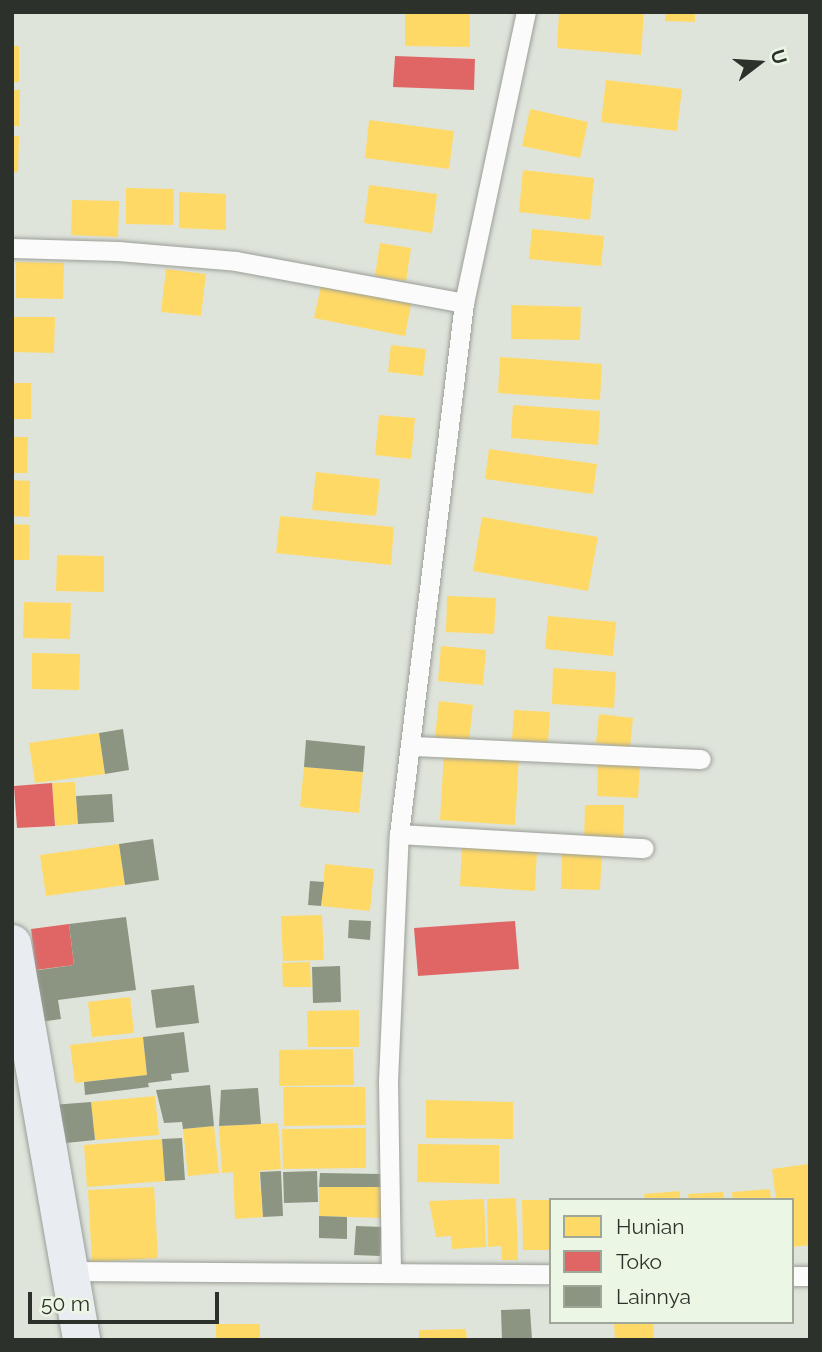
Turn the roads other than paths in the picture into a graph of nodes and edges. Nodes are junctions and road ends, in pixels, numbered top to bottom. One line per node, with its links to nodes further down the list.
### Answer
1 (526, 12): 3 (street)
2 (12, 248): 3 (street)
3 (464, 303): 4 (street)
4 (412, 746): 5 (street); 6 (street)
5 (701, 759)
6 (399, 834): 7 (street); 9 (street)
7 (644, 848)
8 (12, 943): 11 (highway)
9 (391, 1272): 10 (street); 11 (street)
10 (549, 1274)
11 (72, 1278): 12 (highway)
12 (80, 1332)

